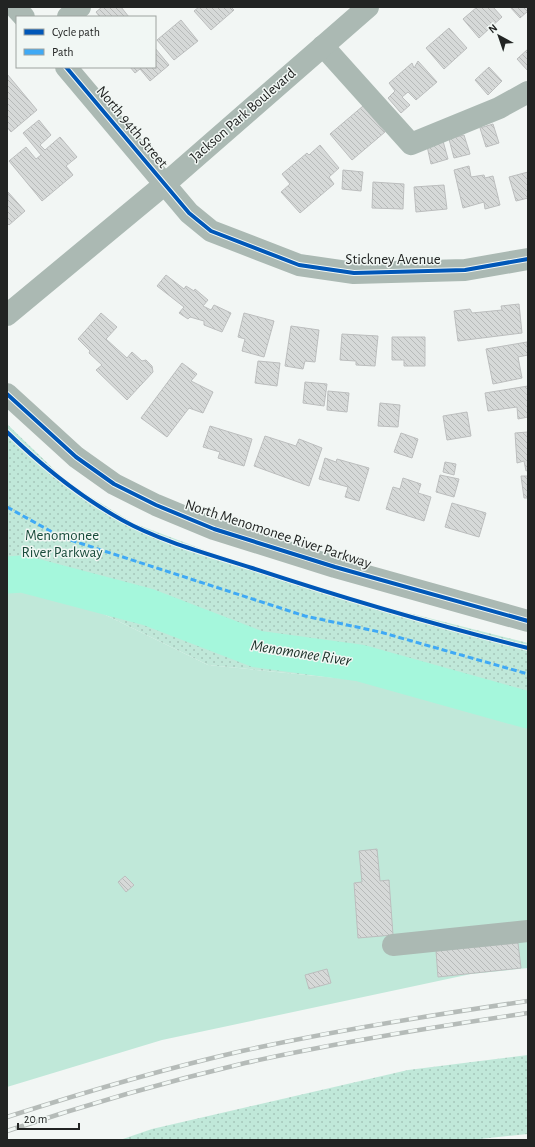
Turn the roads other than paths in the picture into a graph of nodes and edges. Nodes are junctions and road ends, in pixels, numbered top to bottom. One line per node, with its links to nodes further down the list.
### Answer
1 (15, 7): 4 (street)
2 (80, 7): 5 (street)
3 (368, 7): 6 (street, Jackson Park Boulevard)
4 (23, 16)
5 (69, 16)
6 (323, 46): 8 (street); 9 (street, Jackson Park Boulevard)
7 (67, 68): 9 (street, North 94th Street)
8 (528, 92)
9 (165, 184): 10 (street, Stickney Avenue); 11 (street, Jackson Park Boulevard)
10 (528, 259)
11 (7, 315)
12 (7, 394): 13 (street, North Menomonee River Parkway)
13 (528, 621)
14 (528, 931): 15 (street)
15 (393, 945)

